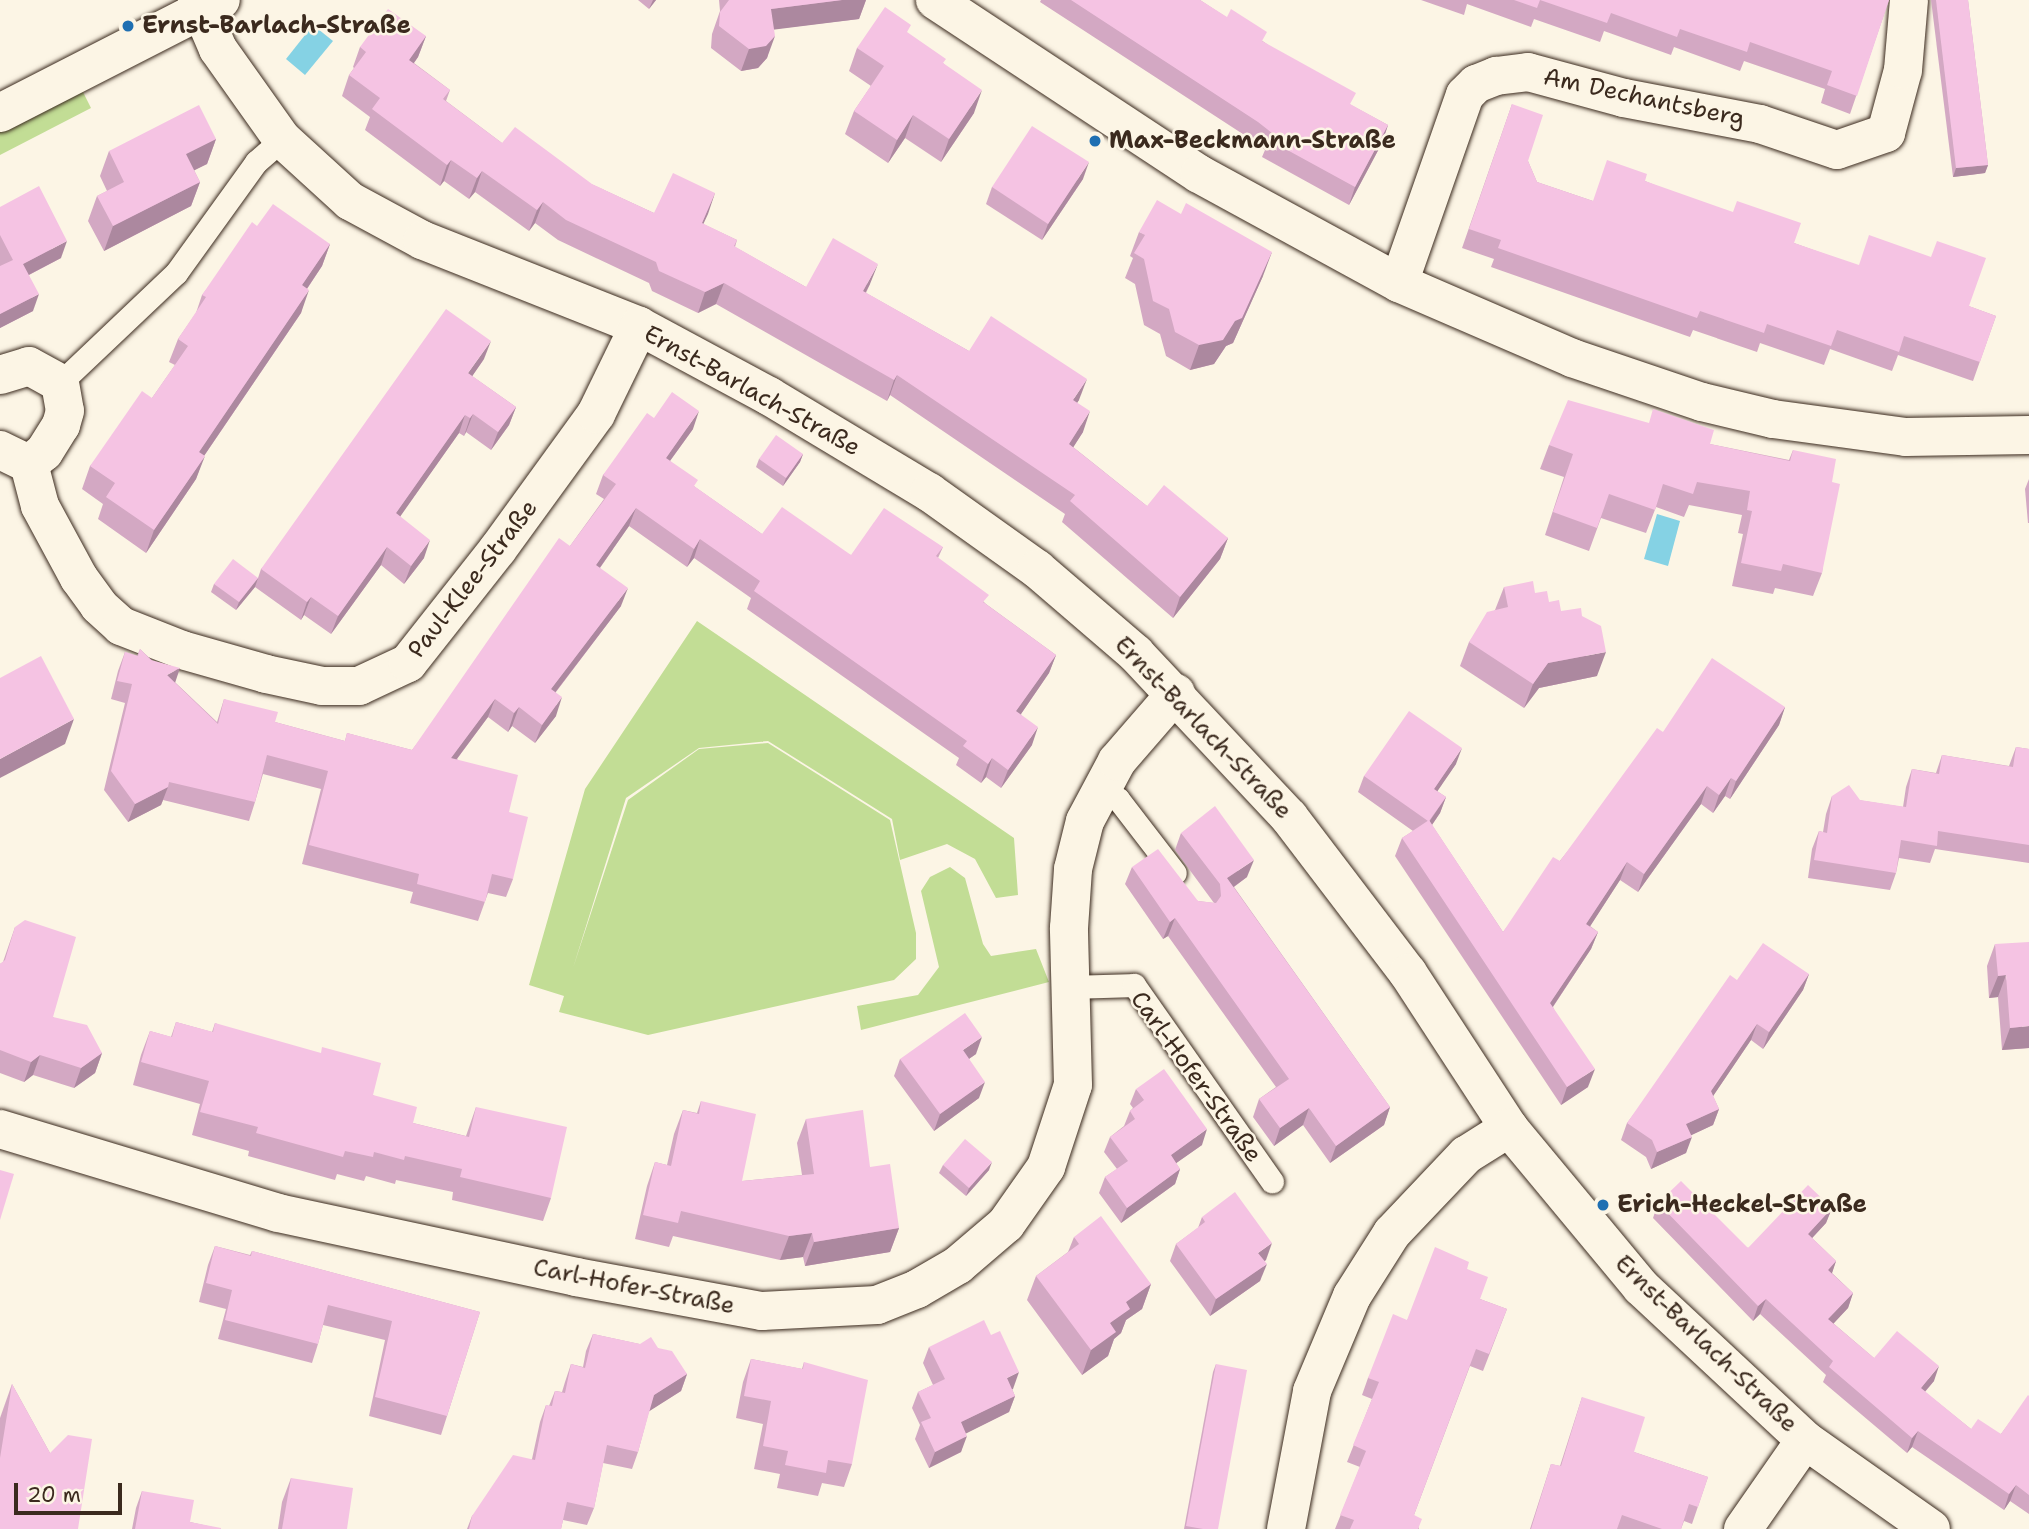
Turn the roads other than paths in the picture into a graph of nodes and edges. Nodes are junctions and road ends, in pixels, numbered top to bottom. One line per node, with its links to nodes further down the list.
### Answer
1 (936, 0): 6 (street)
2 (1909, 0): 6 (street, Am Dechantsberg)
3 (206, 3): 4 (street); 5 (street, Ernst-Barlach-Straße)
4 (0, 113)
5 (282, 139): 7 (street, Ernst-Barlach-Straße); 9 (lane)
6 (1399, 283): 10 (street)
7 (639, 326): 11 (street, Paul-Klee-Straße); 12 (street, Ernst-Barlach-Straße)
8 (0, 375): 9 (street)
9 (60, 383): 11 (street, Paul-Klee-Straße)
10 (2029, 435)
11 (14, 457)
12 (1176, 693): 13 (street, Carl-Hofer-Straße); 16 (street, Ernst-Barlach-Straße)
13 (1098, 788): 14 (lane); 15 (street, Carl-Hofer-Straße)
14 (1185, 887)
15 (1072, 987): 17 (street, Carl-Hofer-Straße); 18 (lane, Carl-Hofer-Straße)
16 (1509, 1128): 19 (street, Ernst-Barlach-Straße); 20 (street)
17 (0, 1129)
18 (1272, 1181)
19 (1805, 1440): 21 (street); 22 (street, Ernst-Barlach-Straße)
20 (1286, 1529)
21 (1743, 1529)
22 (1931, 1529)

